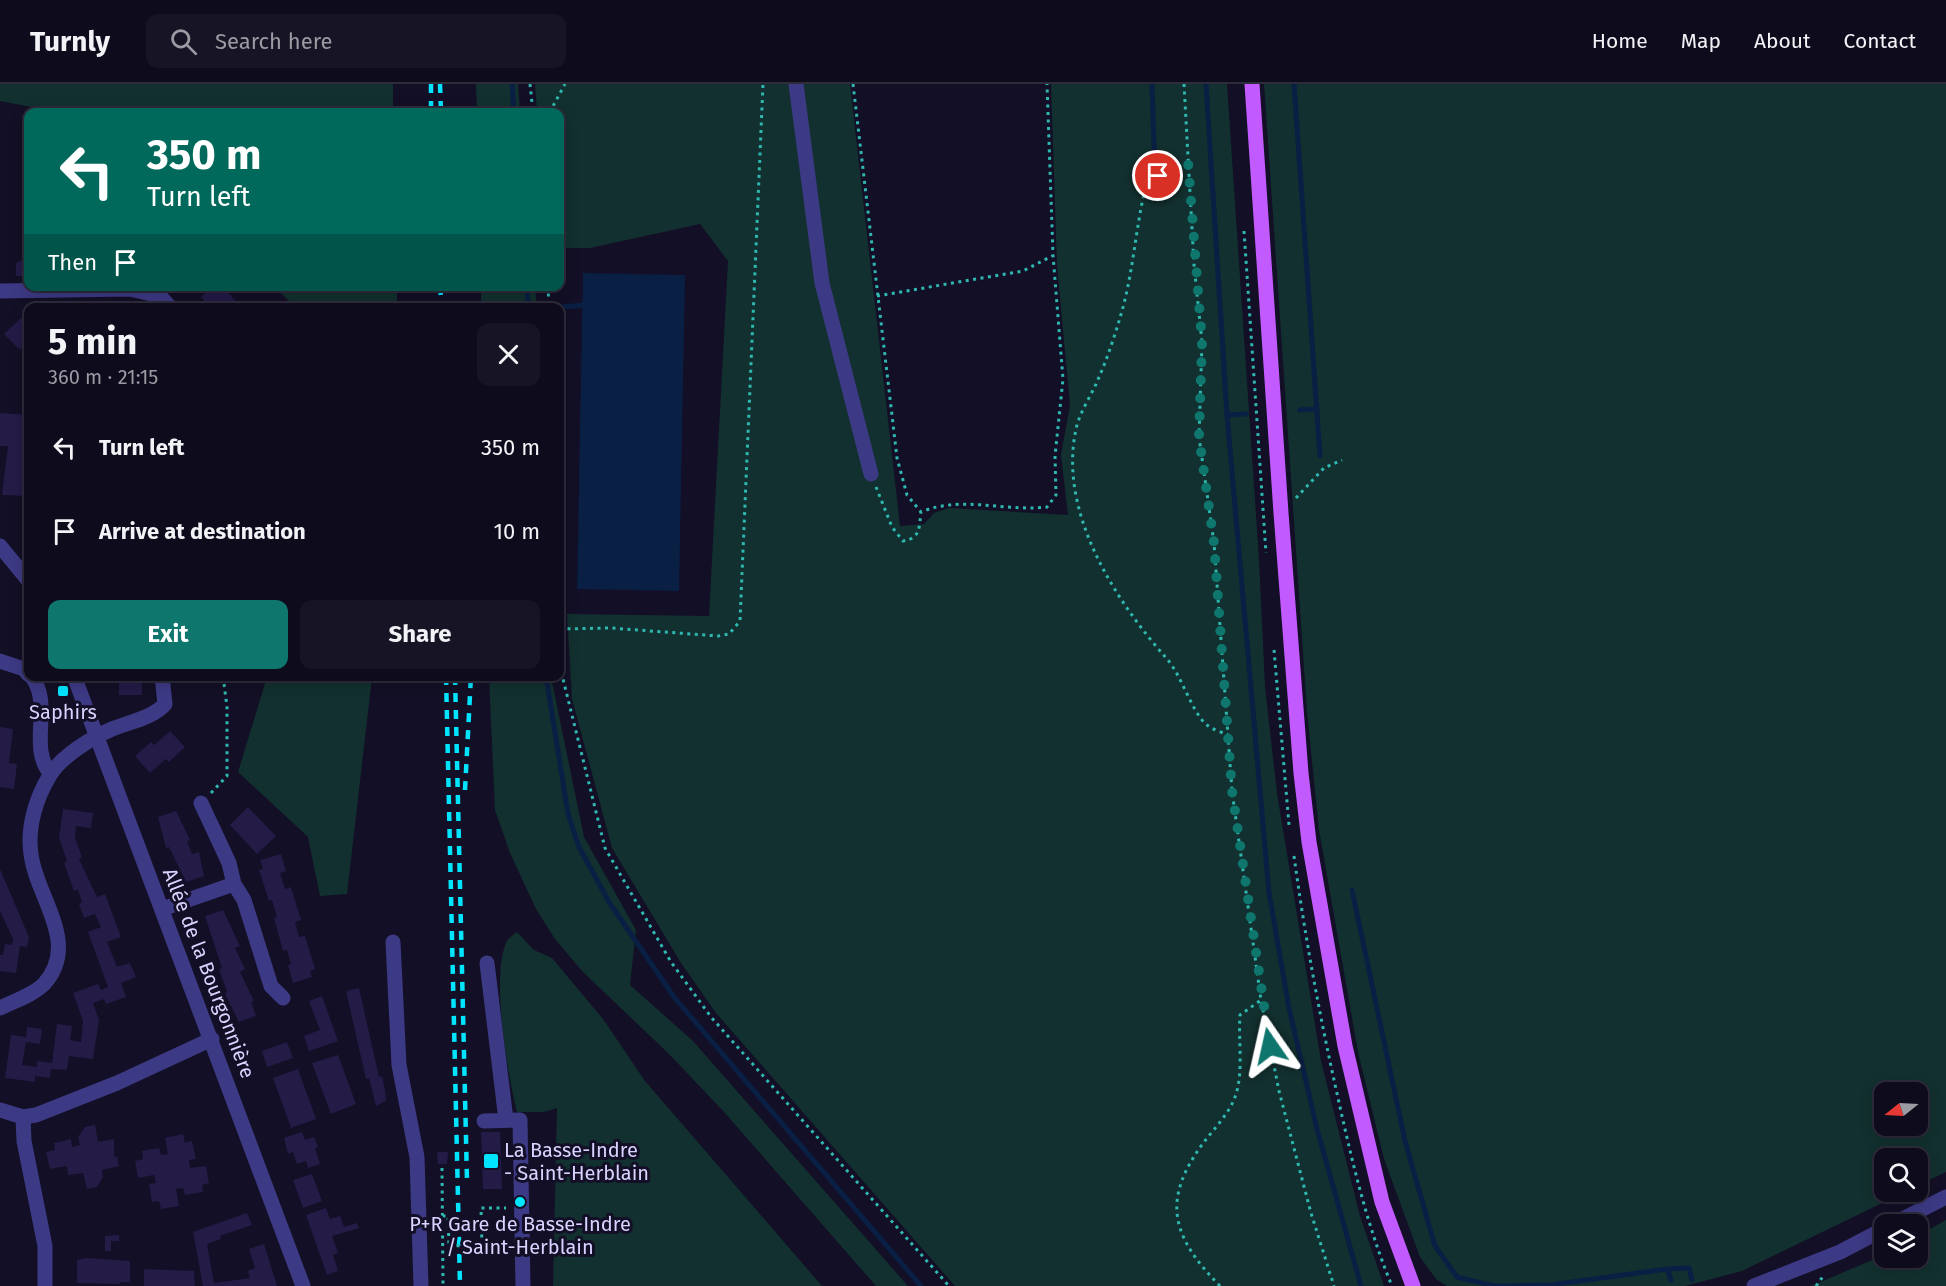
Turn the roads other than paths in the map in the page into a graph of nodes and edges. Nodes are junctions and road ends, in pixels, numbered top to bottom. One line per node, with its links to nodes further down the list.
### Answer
1 (796, 84): 7 (street)
2 (1252, 84): 36 (main road)
3 (0, 291): 4 (street)
4 (24, 291)
5 (139, 291): 6 (street)
6 (166, 303)
7 (871, 474)
8 (0, 546): 9 (street)
9 (24, 575)
10 (0, 661): 11 (street)
11 (24, 669)
12 (32, 681): 16 (street)
13 (76, 681): 15 (street, Allée de la Bourgonnière)
14 (163, 681): 15 (street)
15 (98, 738): 16 (street); 19 (street, Allée de la Bourgonnière)
16 (51, 774): 23 (street)
17 (201, 803): 18 (street)
18 (234, 884): 19 (street); 22 (street)
19 (162, 909): 24 (street, Allée de la Bourgonnière)
20 (393, 942): 34 (street)
21 (487, 963): 27 (street)
22 (283, 998)
23 (0, 1008)
24 (212, 1039): 26 (street); 33 (street, Allée de la Bourgonnière)
25 (0, 1110): 26 (street)
26 (23, 1117): 32 (street)
27 (506, 1120): 28 (street); 35 (street)
28 (484, 1121)
29 (1946, 1197): 30 (street)
30 (1913, 1214)
31 (1874, 1234): 37 (street)
32 (45, 1286)
33 (303, 1286)
34 (421, 1286)
35 (523, 1286)
36 (1413, 1286)
37 (1754, 1286)

